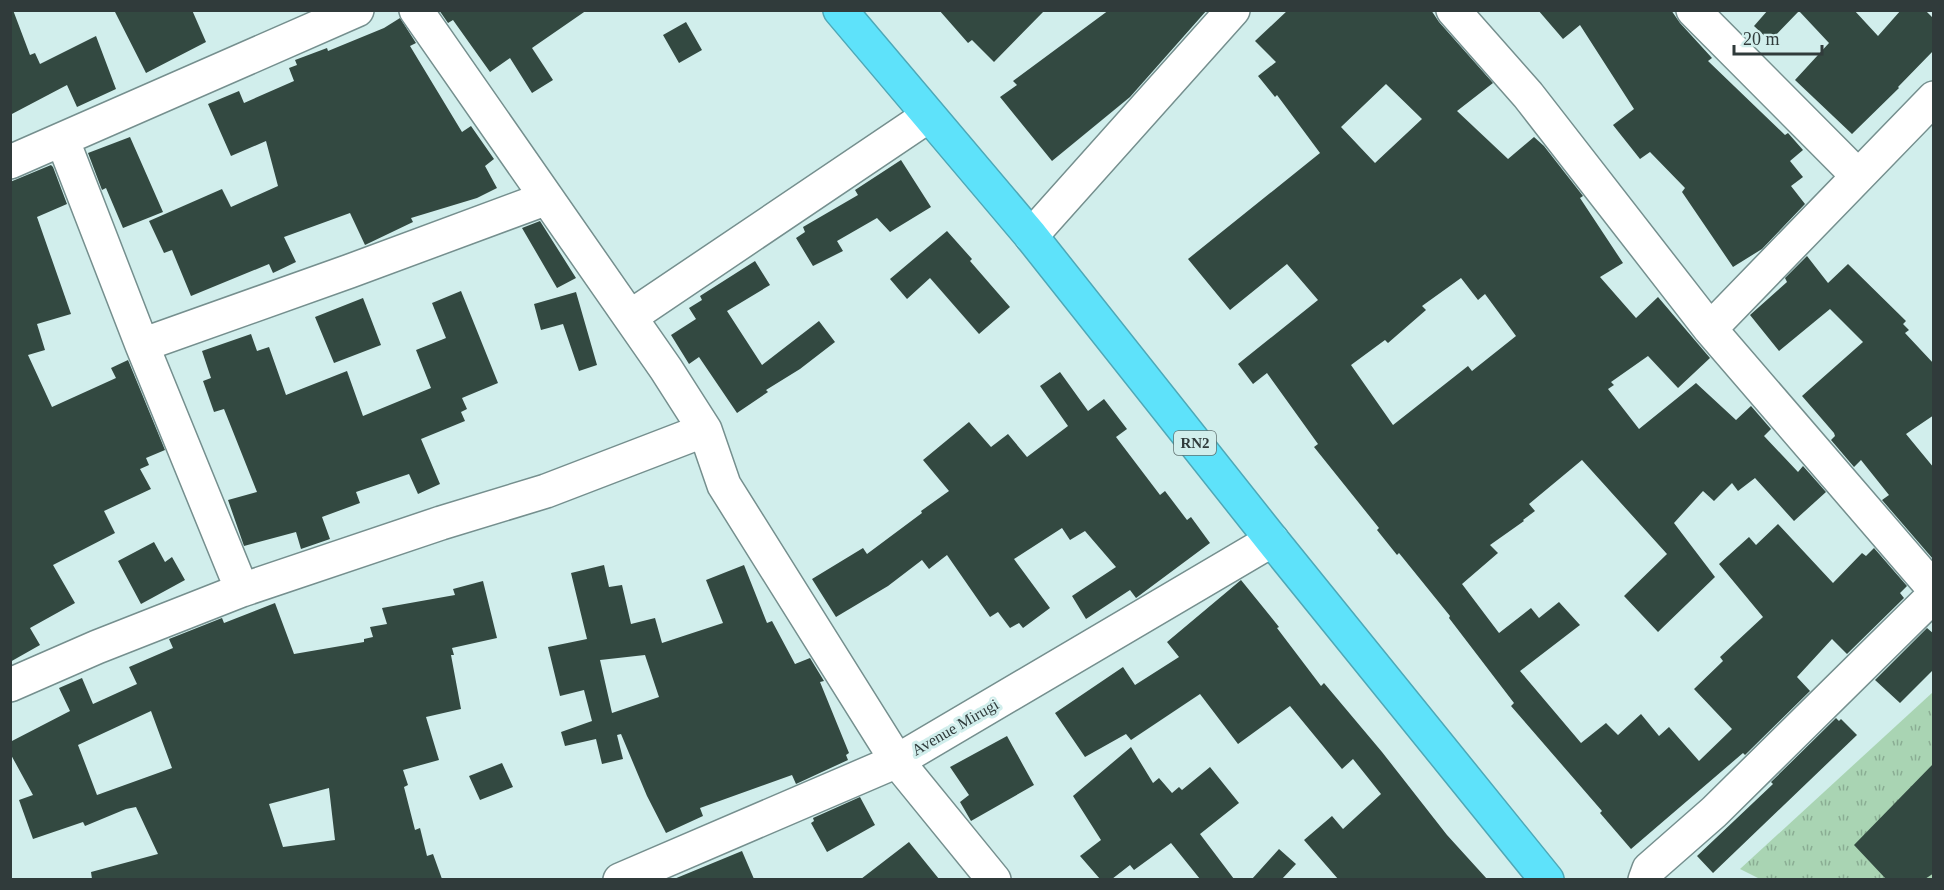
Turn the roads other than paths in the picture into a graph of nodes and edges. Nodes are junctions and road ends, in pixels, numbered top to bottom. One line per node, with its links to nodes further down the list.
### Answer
1 (357, 10): 9 (street)
2 (416, 10): 12 (street)
3 (840, 10): 8 (highway, RN2)
4 (1233, 10): 13 (street)
5 (1453, 10): 15 (street)
6 (1693, 10): 11 (street)
7 (1934, 98): 11 (street)
8 (927, 116): 13 (highway, RN2); 14 (street)
9 (63, 141): 10 (street); 16 (street)
10 (10, 162)
11 (1858, 176): 15 (street)
12 (547, 198): 14 (street); 16 (street)
13 (1031, 236): 18 (highway, RN2)
14 (630, 317): 17 (street)
15 (1710, 329): 19 (street)
16 (142, 345): 20 (street)
17 (705, 429): 20 (street); 23 (street)
18 (1272, 540): 23 (street, Avenue Mirugi); 26 (highway, RN2)
19 (1934, 589)
20 (242, 590): 22 (street)
21 (1934, 596): 27 (street)
22 (10, 685)
23 (897, 761): 24 (street, Avenue Mirugi); 25 (street)
24 (620, 879)
25 (994, 879)
26 (1547, 879)
27 (1645, 879)

